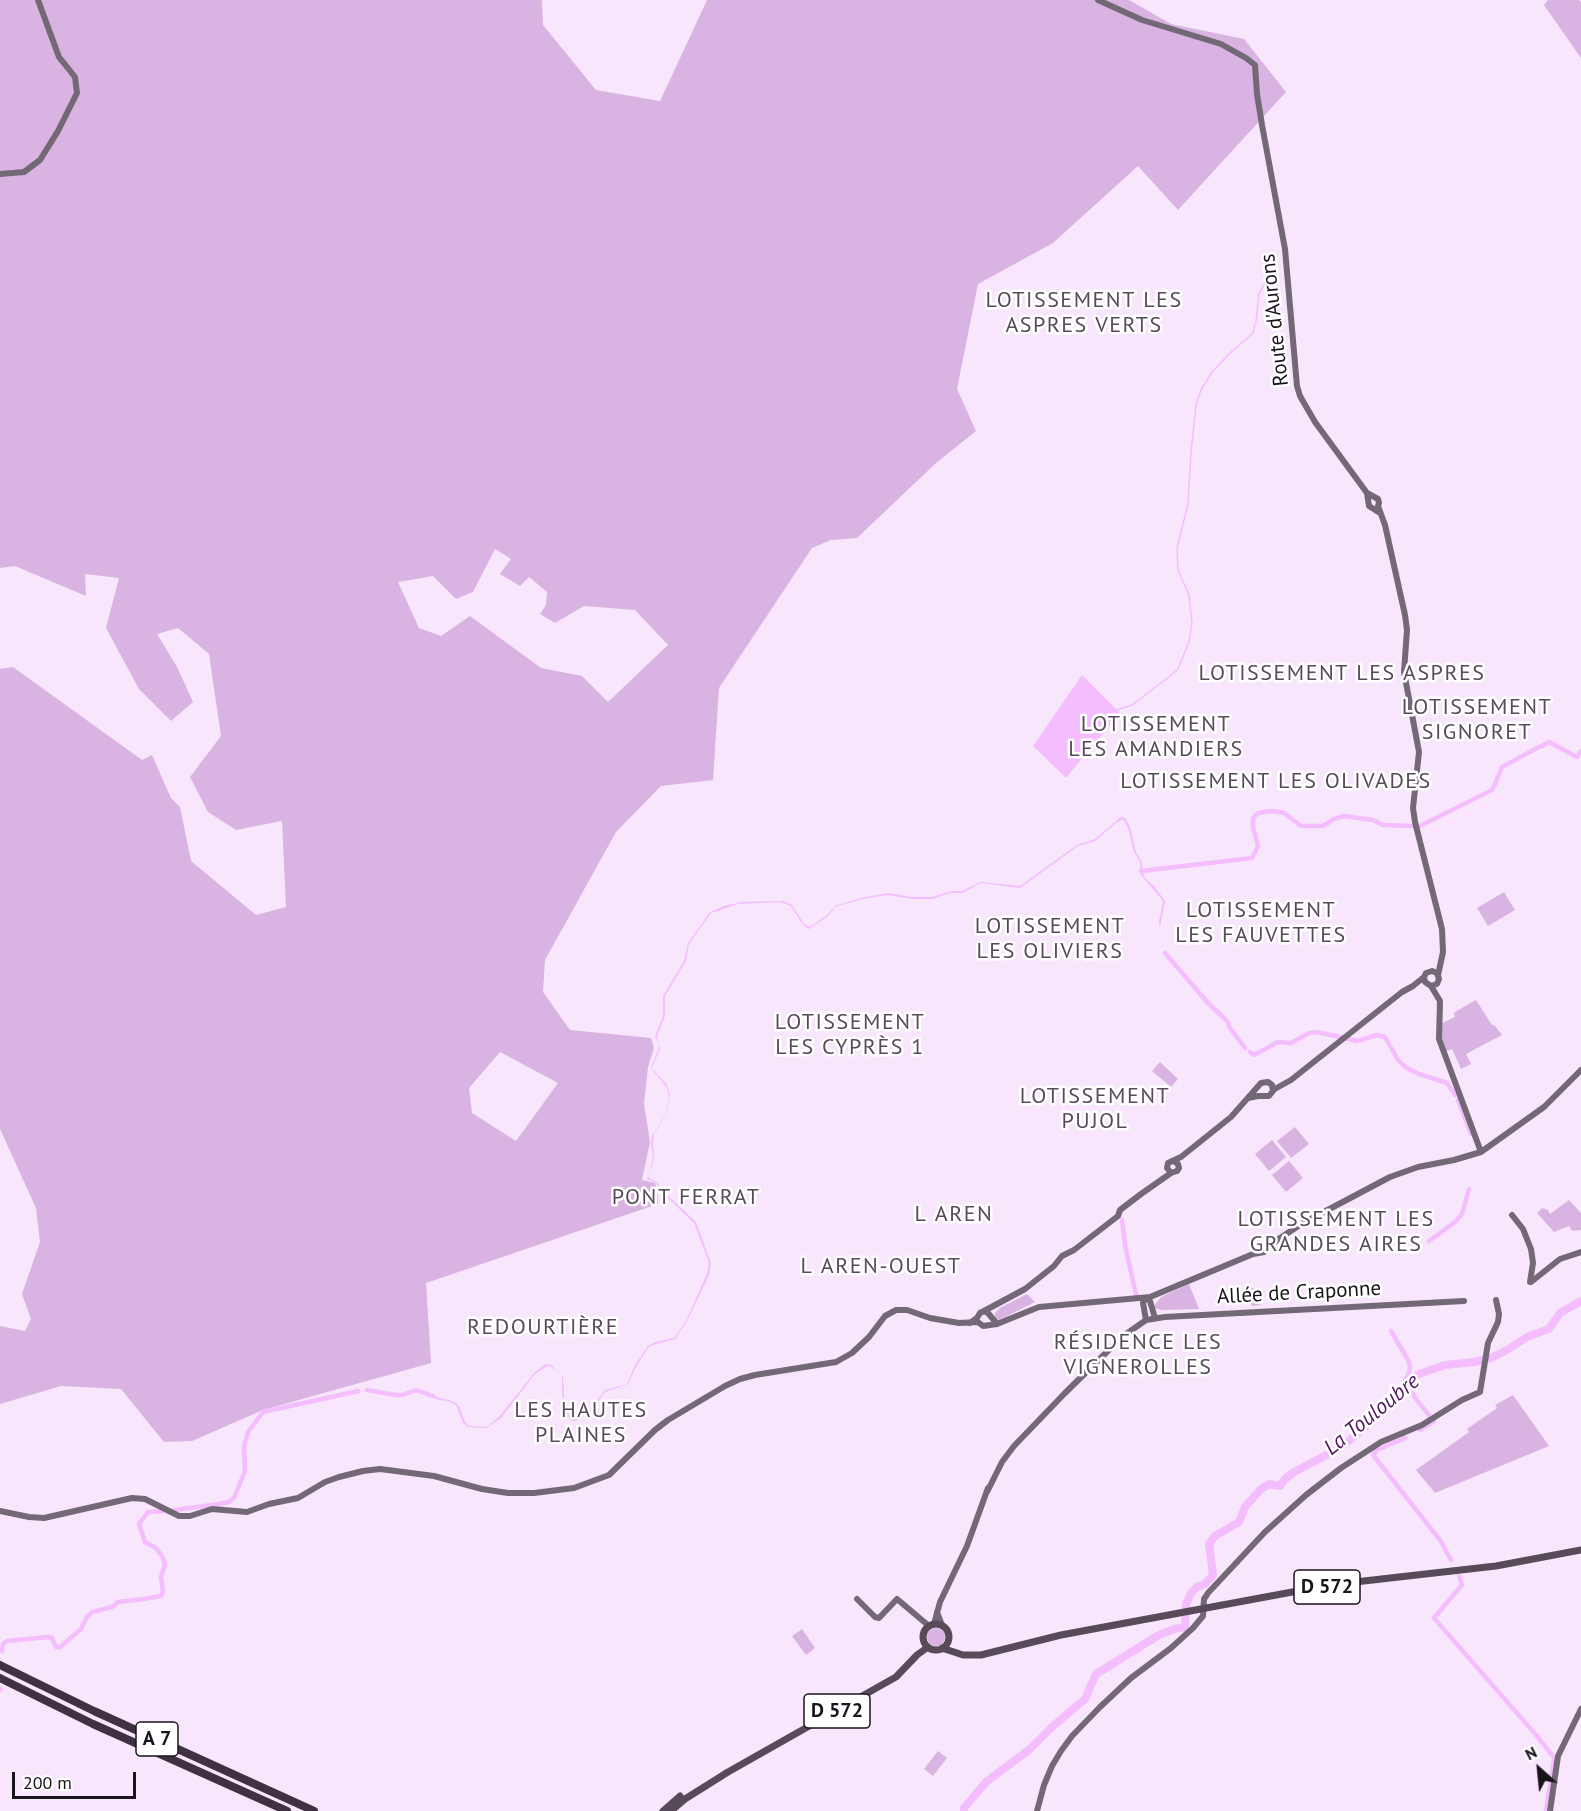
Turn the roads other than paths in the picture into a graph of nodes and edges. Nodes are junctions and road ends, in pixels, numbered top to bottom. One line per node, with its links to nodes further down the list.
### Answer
1 (38, 0): 3 (street)
2 (1098, 0): 4 (street, Route d'Aurons)
3 (0, 174)
4 (1435, 973): 5 (street); 5 (street)
5 (1429, 983): 8 (street); 11 (street)
6 (1581, 1070): 11 (street)
7 (1258, 1087): 8 (street); 9 (street); 10 (street)
8 (1272, 1088): 9 (street)
9 (1263, 1096): 10 (street)
10 (1248, 1098): 17 (street)
11 (1481, 1152): 14 (street)
12 (1512, 1215): 13 (street)
13 (1581, 1252)
14 (1145, 1298): 17 (street); 18 (street); 20 (street)
15 (1496, 1300): 24 (street)
16 (1464, 1301): 18 (street, Allée de Craponne)
17 (989, 1315): 19 (street); 19 (street)
18 (1155, 1318): 20 (street, Allée de Craponne)
19 (977, 1320): 21 (street)
20 (1146, 1320): 25 (street, Allée de Craponne)
21 (0, 1511)
22 (1581, 1551): 24 (main road, D 572)
23 (858, 1599): 25 (street)
24 (1203, 1608): 27 (main road, D 572); 36 (street)
25 (935, 1625): 26 (main road); 27 (main road)
26 (926, 1644): 27 (main road); 31 (main road, D 572)
27 (945, 1645)
28 (0, 1665): 33 (highway, A 7)
29 (0, 1678): 32 (highway, A 7)
30 (1581, 1709): 37 (street)
31 (728, 1772): 34 (main road, D 572); 35 (main road, D 572)
32 (287, 1811)
33 (314, 1811)
34 (663, 1811)
35 (670, 1811)
36 (1037, 1811)
37 (1550, 1811)

